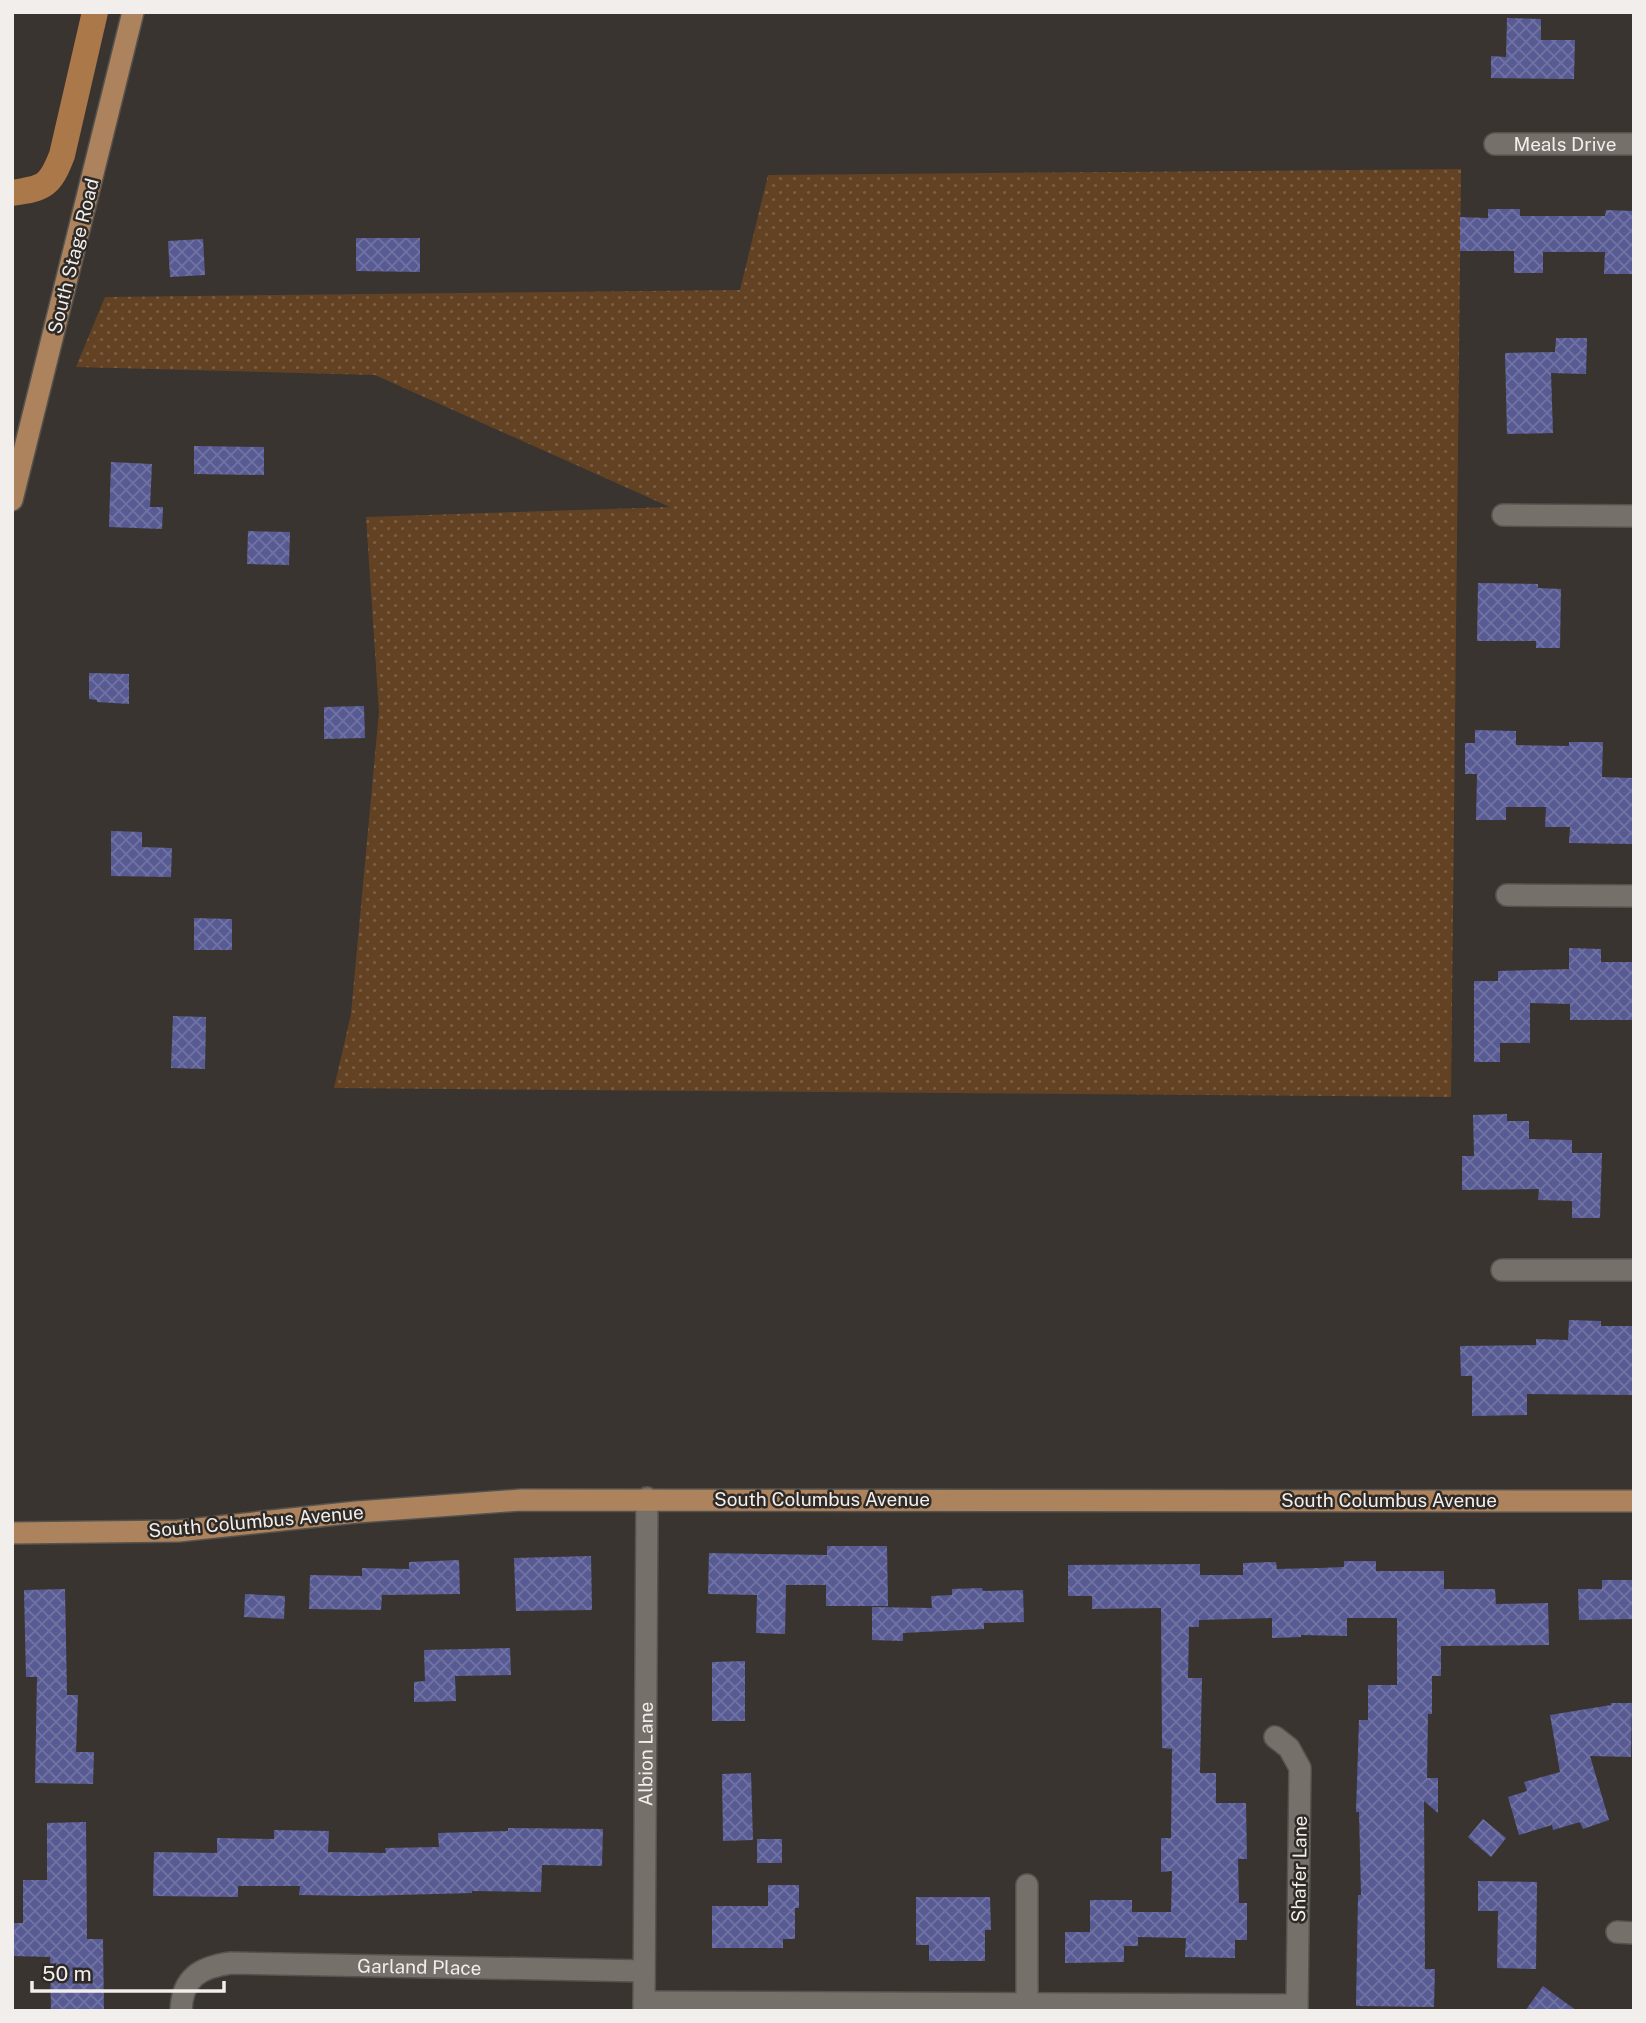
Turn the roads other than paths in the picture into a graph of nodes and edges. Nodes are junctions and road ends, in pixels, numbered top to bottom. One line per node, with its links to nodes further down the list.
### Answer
1 (134, 12): 4 (main road, South Stage Road)
2 (1495, 144): 3 (street, Meals Drive)
3 (1634, 144)
4 (12, 500)
5 (1503, 515): 6 (street)
6 (1634, 516)
7 (1507, 895): 8 (street)
8 (1634, 896)
9 (1502, 1270): 10 (street)
10 (1634, 1270)
11 (647, 1498): 12 (main road, South Columbus Avenue); 13 (main road, South Columbus Avenue); 16 (street, Albion Lane)
12 (1634, 1501)
13 (12, 1533)
14 (1275, 1737): 19 (street, Shafer Lane)
15 (1027, 1885): 17 (street)
16 (644, 1971): 18 (street, Albion Lane); 20 (street, Garland Place)
17 (1027, 2004): 18 (street); 19 (street)
18 (644, 2006)
19 (1297, 2008)
20 (181, 2011)

